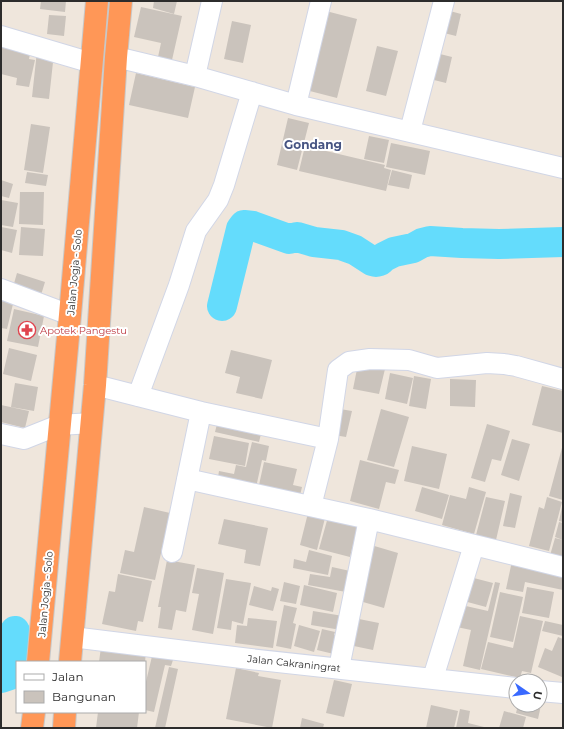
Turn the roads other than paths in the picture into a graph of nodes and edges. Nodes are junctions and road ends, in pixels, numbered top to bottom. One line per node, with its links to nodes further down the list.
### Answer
1 (97, 1): 8 (highway, Jalan Jogja - Solo)
2 (121, 1): 7 (highway)
3 (212, 1): 9 (street)
4 (320, 1): 11 (street)
5 (444, 1): 12 (street)
6 (1, 36): 8 (street)
7 (116, 57): 9 (street); 17 (highway)
8 (92, 63): 15 (highway, Jalan Jogja - Solo)
9 (195, 76): 10 (street)
10 (252, 92): 11 (street); 18 (street)
11 (296, 105): 12 (street)
12 (410, 131): 13 (street)
13 (563, 168)
14 (1, 289): 15 (street)
15 (70, 315): 21 (highway, Jalan Jogja - Solo)
16 (563, 379): 23 (street)
17 (95, 385): 18 (street); 20 (highway)
18 (138, 396): 19 (street)
19 (201, 412): 23 (street); 24 (street)
20 (92, 423): 21 (street); 30 (highway)
21 (59, 425): 22 (street); 31 (highway, Jalan Jogja - Solo)
22 (1, 434)
23 (328, 439): 25 (street)
24 (188, 479): 25 (street); 28 (street)
25 (311, 506): 26 (street)
26 (369, 519): 27 (street); 33 (street)
27 (474, 545): 29 (street); 34 (street)
28 (172, 552)
29 (563, 567)
30 (72, 636): 32 (highway); 33 (street, Jalan Cakraningrat)
31 (38, 661)
32 (70, 661)
33 (339, 668): 34 (street, Jalan Cakraningrat)
34 (433, 678): 35 (street, Jalan Cakraningrat)
35 (508, 687)
36 (548, 692): 37 (street)
37 (563, 693)
38 (34, 713): 40 (highway)
39 (65, 713): 41 (highway)
40 (32, 728)
41 (64, 728)

